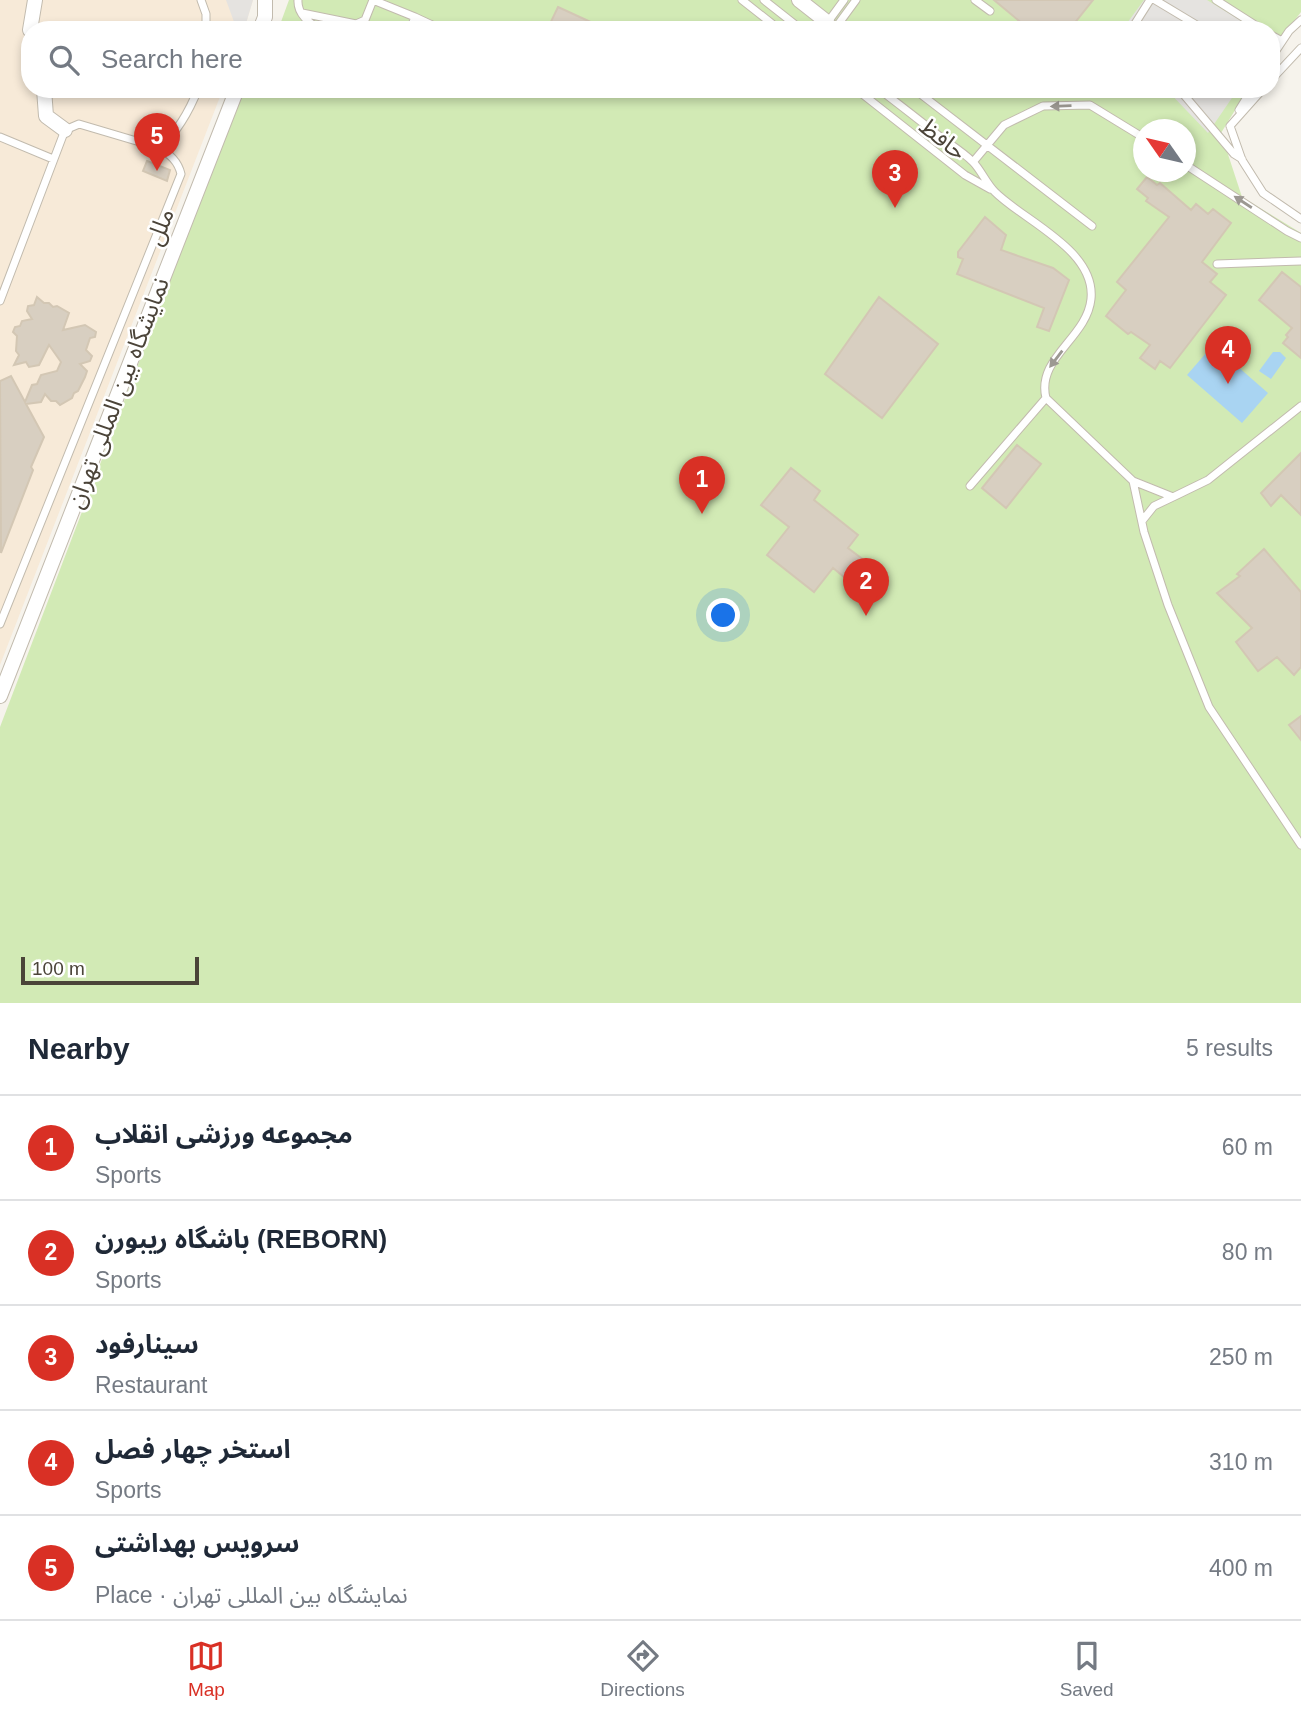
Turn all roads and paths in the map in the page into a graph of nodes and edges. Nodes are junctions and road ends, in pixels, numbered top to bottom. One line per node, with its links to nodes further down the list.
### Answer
1 (35, 0): 18 (street)
2 (201, 0): 19 (lane)
3 (265, 0): 20 (street)
4 (298, 0): 16 (lane)
5 (373, 0): 17 (lane); 23 (lane)
6 (742, 0): 26 (lane)
7 (764, 0): 27 (lane)
8 (799, 0): 28 (street)
9 (844, 0): 29 (lane)
10 (856, 0): 30 (lane)
11 (975, 0): 15 (lane)
12 (1150, 0): 31 (lane)
13 (1156, 0): 32 (lane)
14 (1216, 0): 33 (lane)
15 (990, 11)
16 (302, 13): 21 (lane); 22 (lane)
17 (415, 17): 24 (lane); 25 (lane)
18 (32, 21)
19 (205, 21)
20 (263, 21)
21 (307, 21)
22 (341, 21)
23 (363, 21)
24 (413, 21)
25 (424, 21)
26 (769, 21)
27 (791, 21)
28 (823, 21)
29 (834, 21)
30 (837, 21)
31 (1137, 21)
32 (1190, 21)
33 (1249, 21)
34 (1299, 24): 35 (lane)
35 (1282, 41): 36 (lane)
36 (1280, 44)
37 (1301, 48): 38 (lane)
38 (1280, 70)
39 (45, 98): 49 (street)
40 (194, 98): 53 (lane)
41 (233, 98): 72 (street, نمایشگاه بین المللی تهران)
42 (867, 98): 58 (lane, حافظ)
43 (892, 98): 56 (lane, حافظ)
44 (926, 98): 52 (lane)
45 (1187, 98): 55 (lane)
46 (1247, 98): 48 (lane)
47 (1255, 98): 48 (lane)
48 (1230, 126): 55 (lane)
49 (65, 130): 53 (lane); 54 (lane)
50 (1133, 132): 52 (lane, one-way to 52)
51 (0, 137): 54 (lane)
52 (988, 146): 56 (lane); 60 (lane)
53 (160, 148): 71 (lane, ملل)
54 (53, 159): 64 (lane)
55 (1242, 159): 59 (lane)
56 (974, 162): 58 (lane, حافظ)
57 (1196, 172): 61 (lane, one-way to 57)
58 (994, 191): 65 (lane, one-way to 65)
59 (1301, 219)
60 (1092, 226)
61 (1301, 238)
62 (1301, 261): 63 (lane)
63 (1217, 264)
64 (0, 301)
65 (1046, 398): 67 (lane); 68 (lane)
66 (1301, 406): 69 (lane)
67 (1133, 481): 69 (lane); 70 (lane)
68 (970, 486)
69 (1173, 497): 70 (lane)
70 (1142, 521): 73 (lane)
71 (0, 624)
72 (0, 696)
73 (1301, 845)

